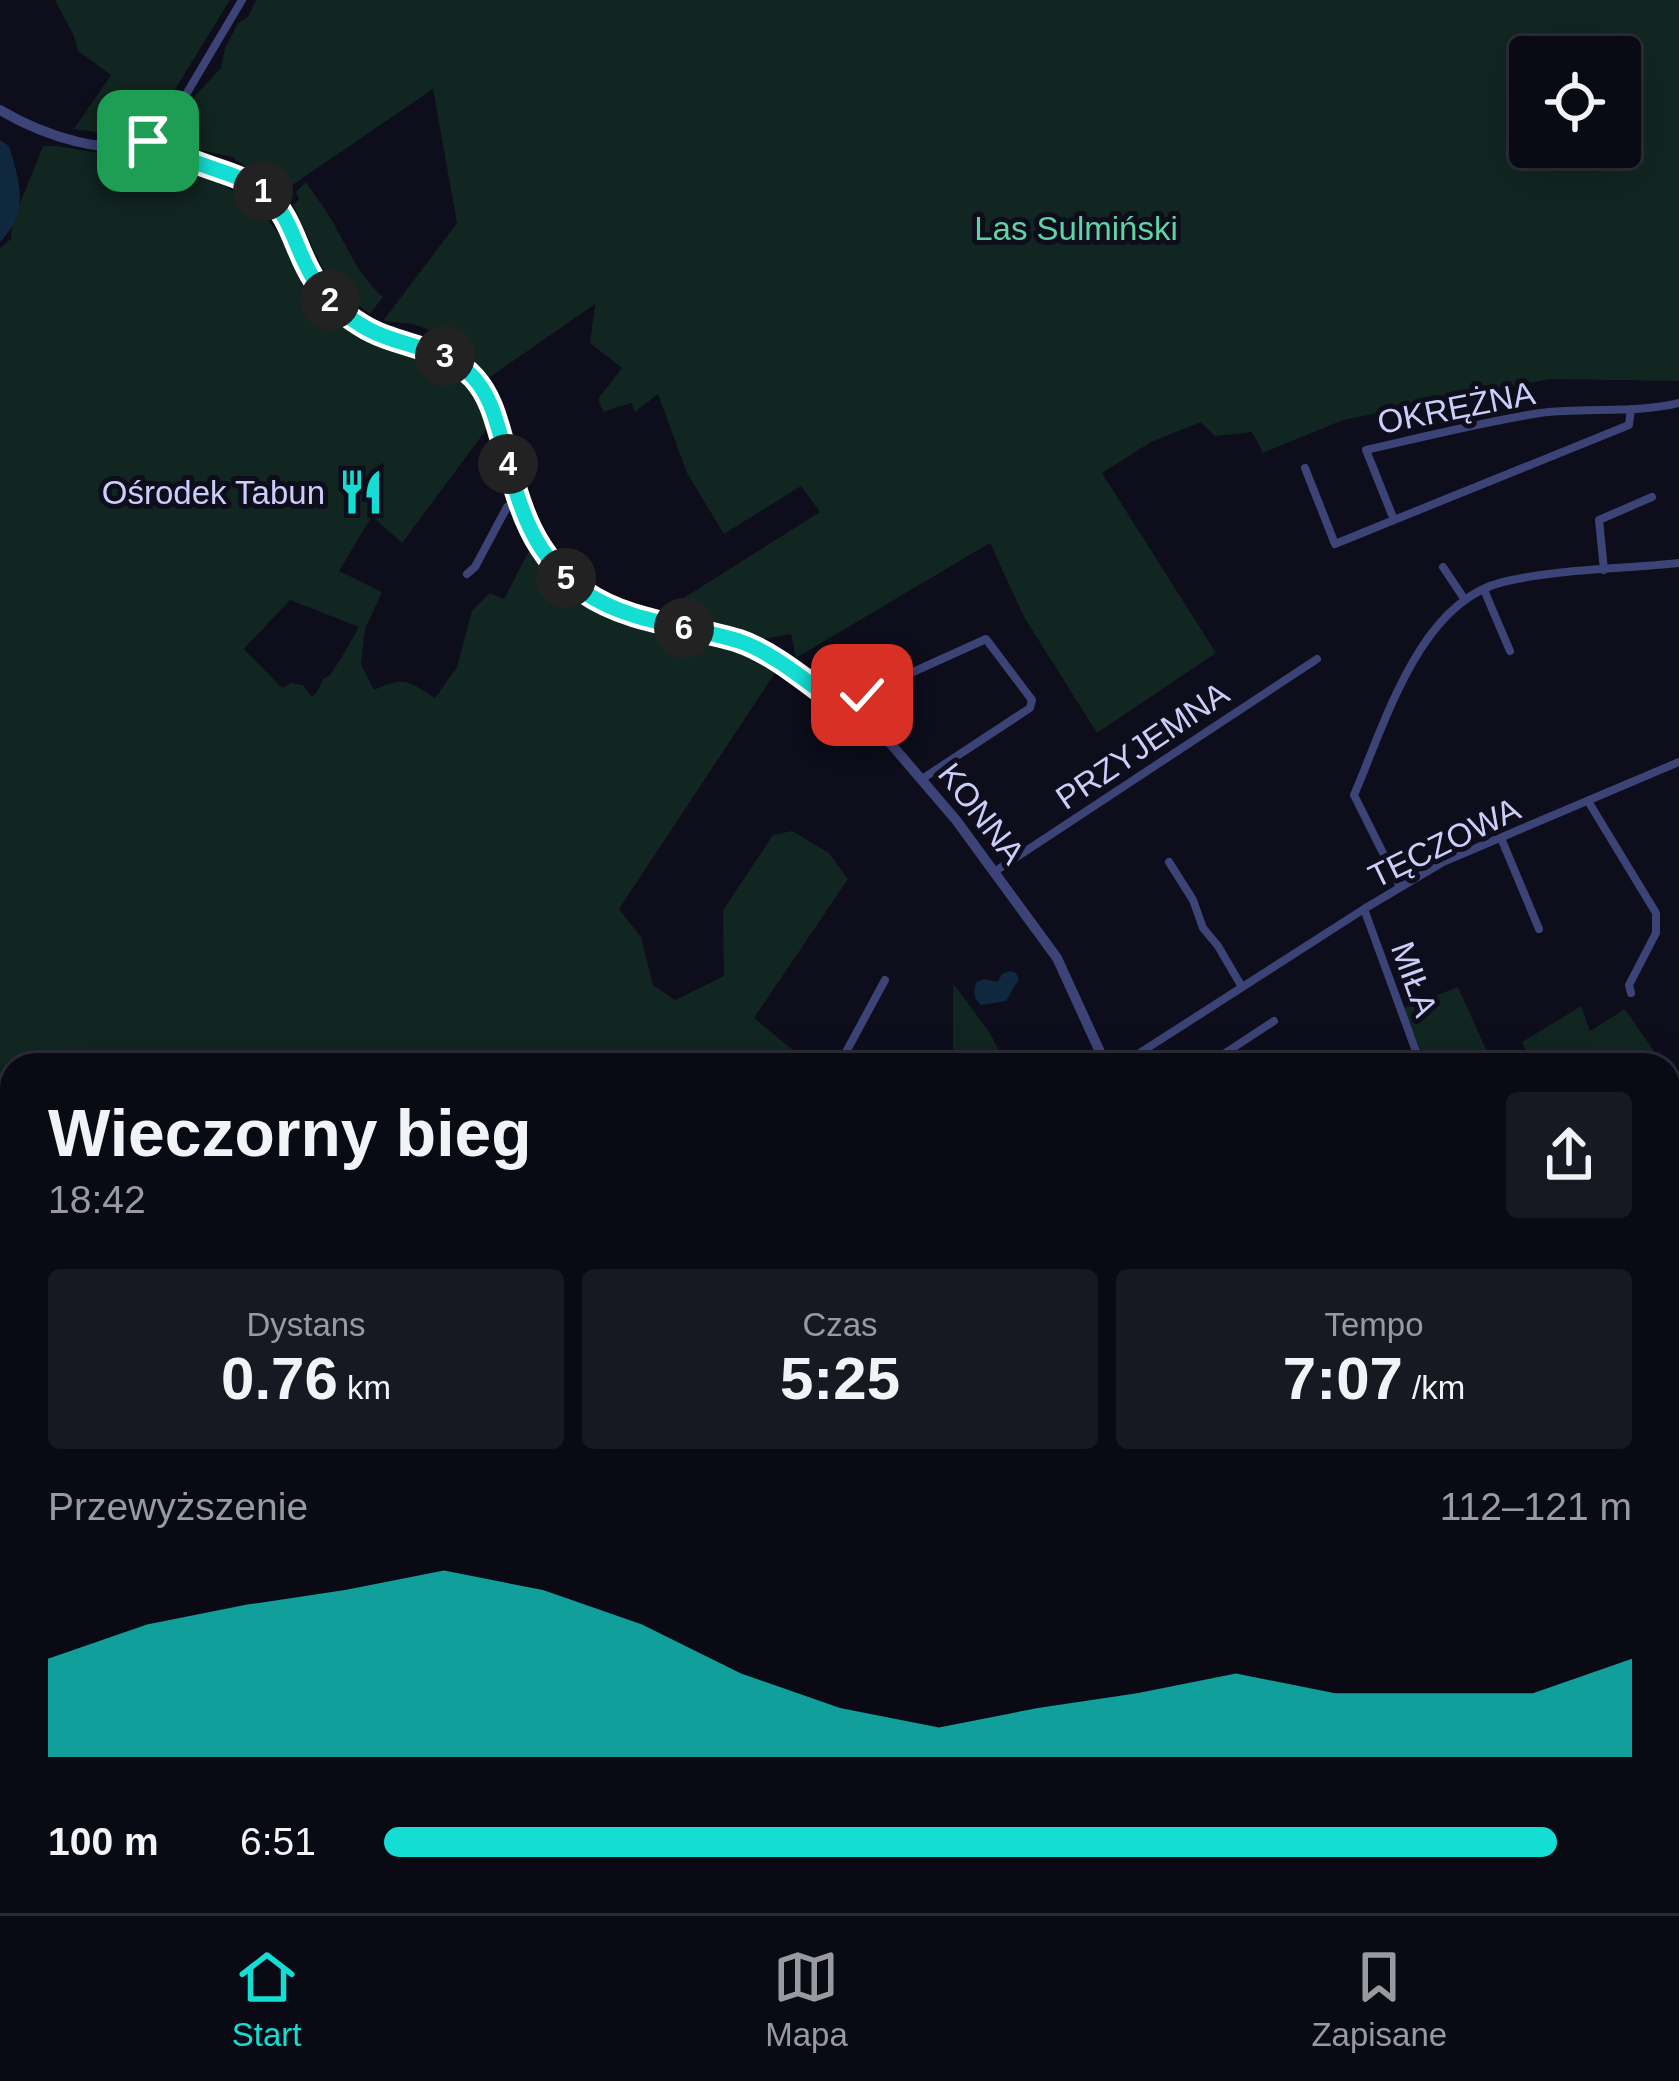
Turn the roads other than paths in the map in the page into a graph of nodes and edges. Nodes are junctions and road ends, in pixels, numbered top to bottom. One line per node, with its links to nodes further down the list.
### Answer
1 (242, 0): 3 (street)
2 (0, 110): 3 (street)
3 (156, 137): 8 (street, KONNA)
4 (1679, 403): 5 (street, OKRĘŻNA)
5 (1630, 409): 9 (street, OKRĘŻNA); 9 (street, OKRĘŻNA)
6 (1305, 468): 9 (street, OKRĘŻNA)
7 (1652, 497): 12 (street)
8 (518, 502): 13 (street); 18 (street, KONNA)
9 (1394, 520)
10 (1679, 563): 12 (street)
11 (1443, 567): 15 (street)
12 (1604, 570): 14 (street)
13 (467, 574)
14 (1484, 590): 15 (street); 16 (street)
15 (1465, 599): 25 (street)
16 (1510, 651)
17 (1317, 658): 24 (street, PRZYJEMNA)
18 (846, 710): 20 (street, KONNA); 20 (street)
19 (1679, 762): 21 (street, TĘCZOWA)
20 (922, 779): 24 (street, KONNA)
21 (1588, 802): 22 (street, TĘCZOWA); 30 (street)
22 (1501, 838): 25 (street, TĘCZOWA); 27 (street)
23 (1169, 862): 29 (street)
24 (994, 872): 33 (street, KONNA)
25 (1400, 887): 26 (street, TĘCZOWA)
26 (1364, 909): 29 (street, TĘCZOWA); 36 (street, MIŁA)
27 (1539, 929)
28 (885, 980): 32 (street)
29 (1242, 987): 34 (street, TĘCZOWA)
30 (1631, 993)
31 (1274, 1021): 35 (street)
32 (845, 1053)
33 (1101, 1053)
34 (1140, 1053)
35 (1225, 1053)
36 (1417, 1053)

